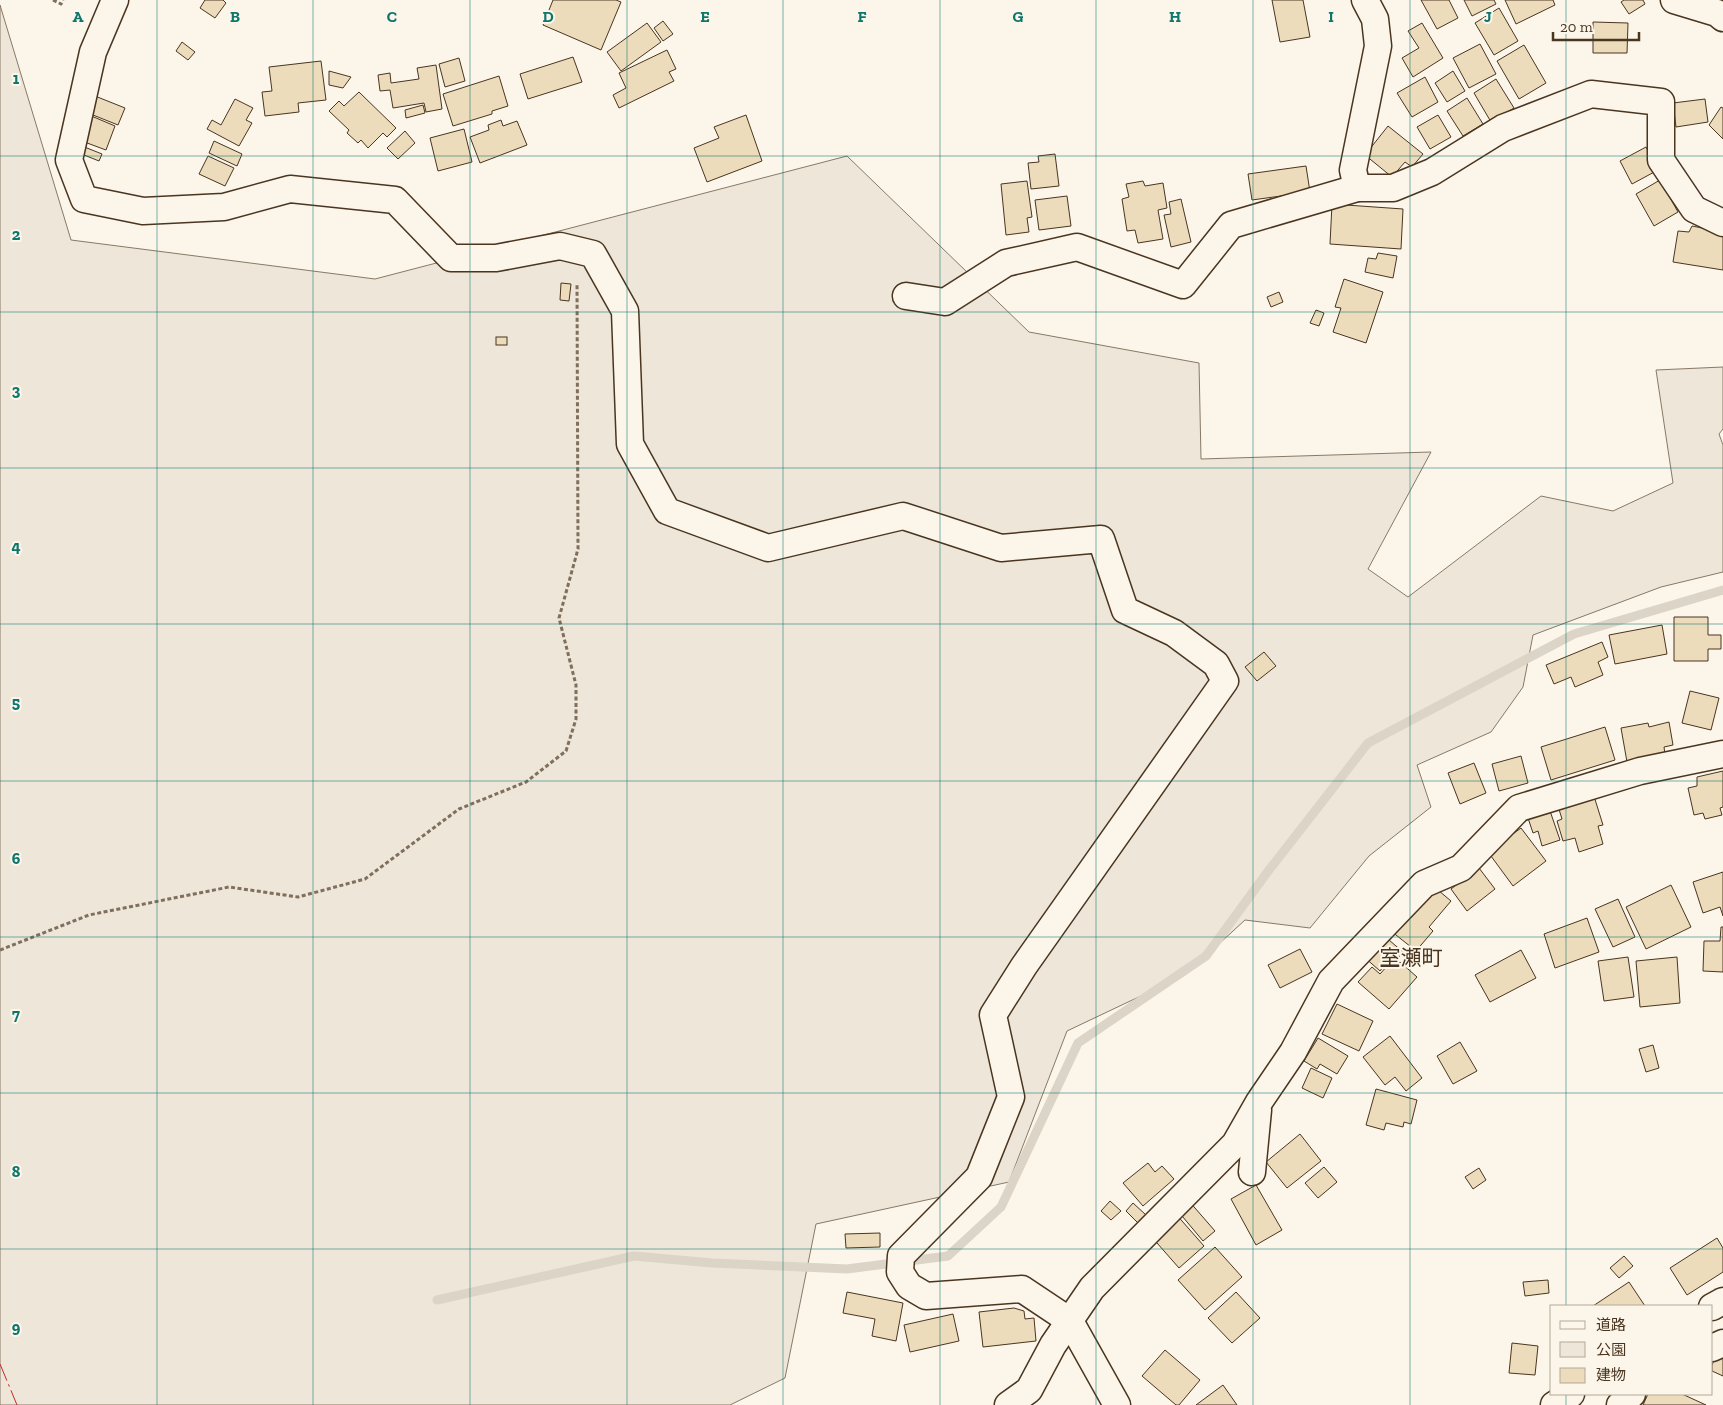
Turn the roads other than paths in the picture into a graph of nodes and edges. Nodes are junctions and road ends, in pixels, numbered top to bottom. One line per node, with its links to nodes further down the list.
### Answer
1 (115, 0): 11 (street)
2 (1365, 0): 5 (street)
3 (1674, 0): 4 (street)
4 (1723, 18)
5 (1357, 188): 6 (street); 7 (street)
6 (1723, 223)
7 (906, 296)
8 (1723, 754): 9 (street)
9 (1259, 1102): 10 (street); 11 (street)
10 (1252, 1172)
11 (1070, 1321): 14 (street); 15 (street)
12 (1569, 1395): 16 (street)
13 (1631, 1395): 17 (street)
14 (1008, 1405)
15 (1117, 1405)
16 (1554, 1405)
17 (1620, 1405)

